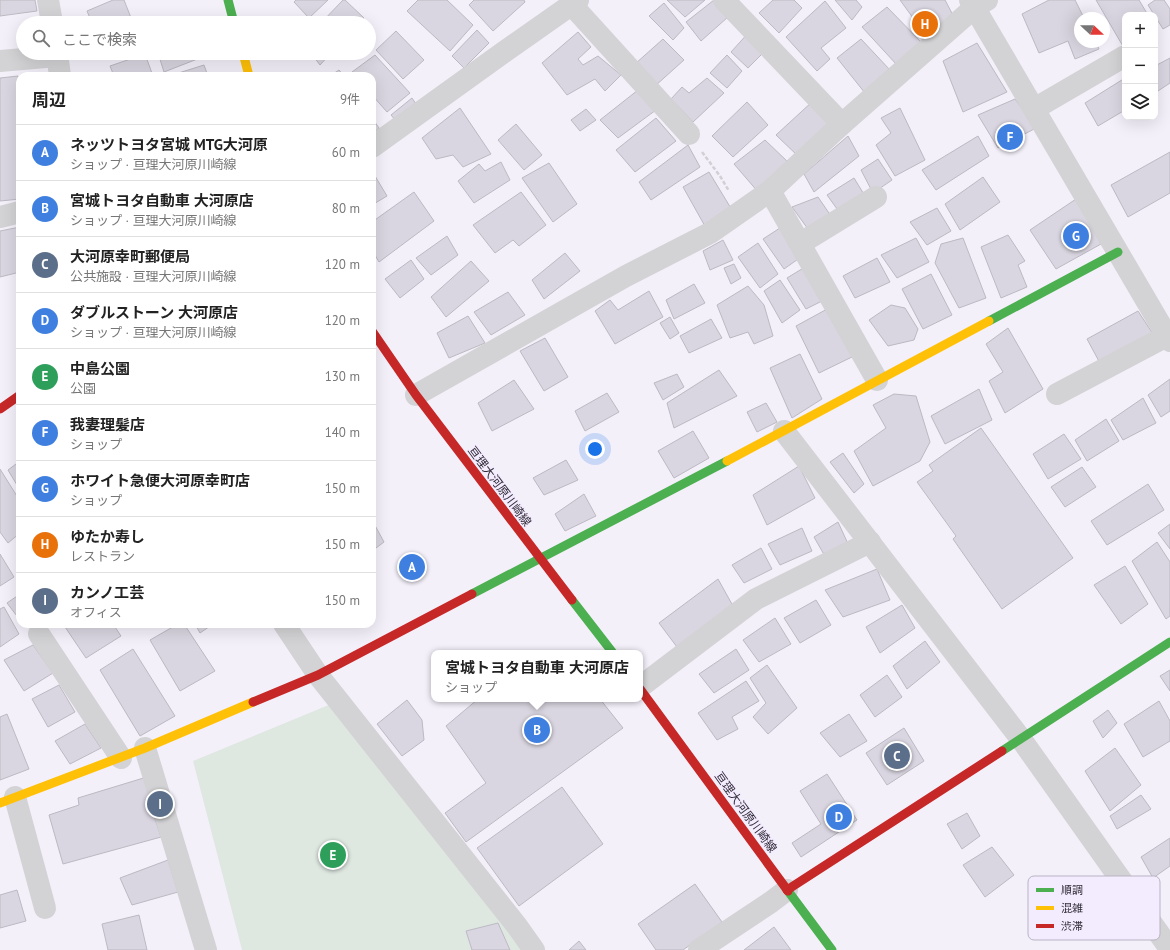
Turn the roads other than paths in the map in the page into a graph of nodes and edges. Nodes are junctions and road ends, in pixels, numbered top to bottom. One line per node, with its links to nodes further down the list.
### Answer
1 (48, 0): 6 (street)
2 (228, 0): 7 (street)
3 (724, 0): 14 (street)
4 (574, 2): 15 (street); 16 (street)
5 (977, 2): 13 (street); 14 (street)
6 (51, 16)
7 (232, 16)
8 (1122, 58): 13 (street)
9 (245, 60): 12 (street)
10 (0, 61): 11 (street)
11 (58, 62)
12 (248, 72)
13 (1034, 109): 22 (street)
14 (842, 124): 17 (street)
15 (689, 134)
16 (376, 144)
17 (770, 191): 21 (street); 27 (street)
18 (876, 197): 21 (street)
19 (16, 213): 20 (street)
20 (0, 217)
21 (801, 243): 25 (street)
22 (1118, 252): 24 (street); 25 (street)
23 (376, 337): 27 (street, 亘理大河原川崎線)
24 (1168, 338): 26 (street)
25 (877, 380): 30 (street)
26 (1057, 394)
27 (416, 395): 32 (street, 亘理大河原川崎線)
28 (16, 398): 29 (street)
29 (0, 409)
30 (784, 431): 31 (street); 32 (street)
31 (870, 542): 38 (street); 40 (street)
32 (539, 558): 36 (street, 亘理大河原川崎線); 37 (street)
33 (287, 628): 37 (street)
34 (39, 634): 42 (street)
35 (1170, 642): 40 (street)
36 (610, 650)
37 (318, 675): 41 (street); 50 (street)
38 (643, 686)
39 (643, 692): 45 (street, 亘理大河原川崎線)
40 (1021, 739): 44 (street); 45 (street)
41 (145, 748): 42 (street); 49 (street)
42 (121, 758): 43 (street)
43 (7, 800): 46 (street)
44 (1118, 876)
45 (787, 890): 51 (street); 52 (street, 亘理大河原川崎線)
46 (46, 908)
47 (1160, 935): 48 (street)
48 (1170, 949)
49 (206, 950)
50 (534, 950)
51 (699, 950)
52 (832, 950)

